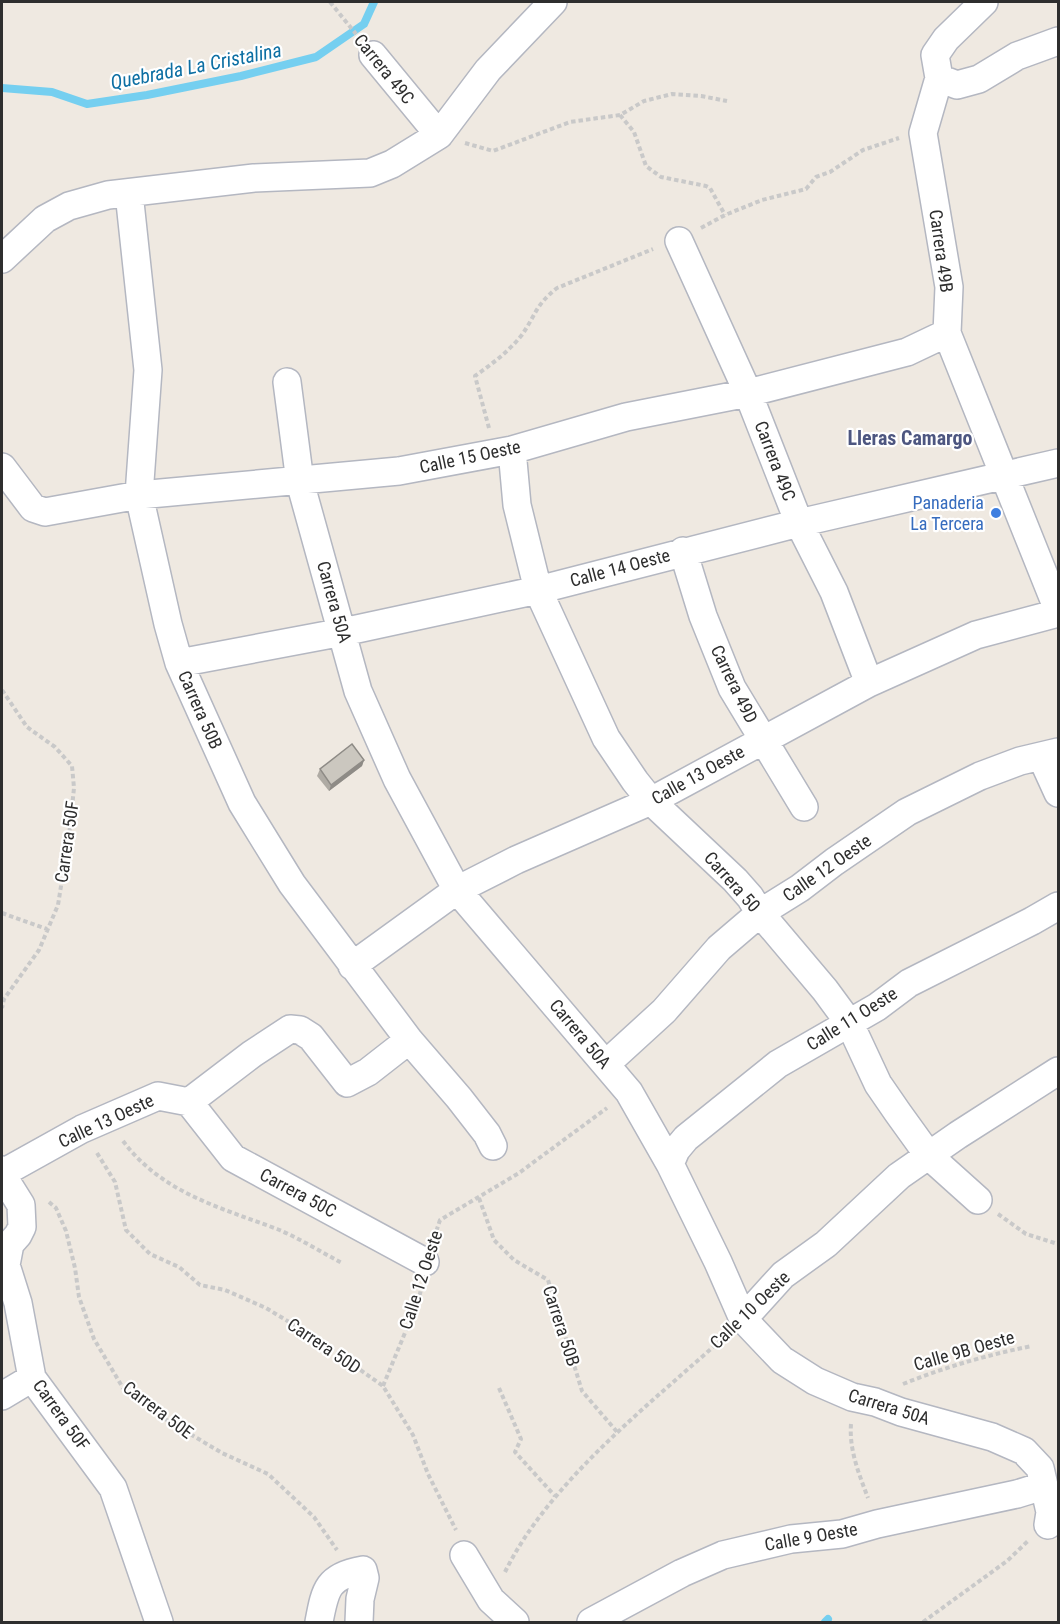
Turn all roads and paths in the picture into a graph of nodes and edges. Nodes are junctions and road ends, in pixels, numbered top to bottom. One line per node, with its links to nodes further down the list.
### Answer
1 (330, 2): 5 (path, Carrera 49C)
2 (553, 2): 9 (street)
3 (984, 2): 6 (street, Carrera 49B)
4 (1059, 41): 6 (street)
5 (373, 55): 9 (street, Carrera 49C)
6 (939, 78): 14 (street, Carrera 49B)
7 (727, 101): 8 (path)
8 (620, 115): 9 (path); 11 (path)
9 (439, 135): 10 (street)
10 (129, 193): 13 (street); 23 (street, Carrera 50B)
11 (725, 215)
12 (679, 240): 17 (street, Carrera 49C)
13 (2, 259)
14 (947, 333): 17 (street, Calle 15 Oeste); 21 (street, Carrera 49B)
15 (475, 376): 18 (path)
16 (287, 382): 22 (street, Carrera 50A)
17 (748, 393): 18 (street, Calle 15 Oeste); 24 (street, Carrera 49C)
18 (504, 451): 22 (street, Calle 15 Oeste); 26 (street, Carrera 50)
19 (1059, 463): 21 (street, Calle 14 Oeste)
20 (2, 467): 23 (street, Calle 15 Oeste)
21 (1003, 475): 24 (street, Calle 14 Oeste); 27 (street, Carrera 49B)
22 (300, 482): 23 (street, Calle 15 Oeste); 28 (street, Carrera 50A)
23 (140, 495): 29 (street, Carrera 50B)
24 (799, 523): 25 (street, Calle 14 Oeste); 30 (street, Carrera 49C)
25 (683, 551): 26 (street, Calle 14 Oeste); 32 (street, Carrera 49D)
26 (538, 590): 28 (street, Calle 14 Oeste); 35 (street, Carrera 50)
27 (1059, 611): 30 (street, Calle 13 Oeste)
28 (343, 632): 29 (street, Calle 14 Oeste); 37 (street, Carrera 50A)
29 (179, 663): 42 (street, Carrera 50B)
30 (868, 683): 32 (street, Calle 13 Oeste)
31 (2, 690): 41 (path, Carrera 50F)
32 (762, 739): 35 (street, Calle 13 Oeste); 36 (street, Carrera 49D)
33 (1050, 755): 34 (street); 40 (street, Calle 12 Oeste)
34 (1059, 793)
35 (651, 801): 37 (street, Calle 13 Oeste); 40 (street, Carrera 50)
36 (804, 807)
37 (457, 890): 42 (street, Calle 13 Oeste); 46 (street, Carrera 50A)
38 (1059, 906): 44 (street, Calle 11 Oeste)
39 (2, 913): 41 (path)
40 (760, 914): 44 (street, Carrera 50); 46 (street, Calle 12 Oeste)
41 (47, 929): 43 (path, Carrera 50F)
42 (352, 966): 45 (street, Carrera 50B)
43 (2, 1008)
44 (850, 1024): 53 (street, Carrera 50); 54 (street, Calle 11 Oeste)
45 (409, 1040): 49 (street); 52 (street, Carrera 50B)
46 (606, 1064): 48 (street, Carrera 50A)
47 (1059, 1071): 53 (street, Calle 10 Oeste)
48 (629, 1092): 54 (street, Carrera 50A); 56 (path, Calle 12 Oeste)
49 (189, 1102): 50 (street, Calle 13 Oeste); 59 (street, Carrera 50C)
50 (107, 1118): 51 (street, Calle 13 Oeste); 60 (path)
51 (82, 1129): 55 (street, Calle 13 Oeste); 64 (path, Carrera 50D)
52 (493, 1146)
53 (929, 1156): 57 (street, Carrera 50); 61 (street, Calle 10 Oeste)
54 (670, 1164): 61 (street, Carrera 50A)
55 (8, 1169): 63 (street, Carrera 50F); 73 (path, Carrera 50E)
56 (479, 1198): 59 (path, Calle 12 Oeste); 68 (path, Carrera 50B)
57 (978, 1200): 58 (path)
58 (1059, 1244)
59 (425, 1262): 64 (path, Calle 12 Oeste)
60 (342, 1263)
61 (743, 1319): 67 (street, Carrera 50A); 68 (path, Calle 10 Oeste)
62 (1032, 1346): 67 (path, Calle 9B Oeste)
63 (32, 1378): 66 (street); 75 (street, Carrera 50F)
64 (383, 1386): 72 (path, Carrera 50D)
65 (499, 1388): 69 (path)
66 (2, 1396)
67 (864, 1399): 70 (street, Carrera 50A); 71 (path)
68 (618, 1433): 69 (path, Calle 10 Oeste)
69 (555, 1496): 74 (path, Calle 10 Oeste)
70 (1049, 1503): 71 (street, Calle 9 Oeste); 80 (path)
71 (877, 1524): 79 (street, Calle 9 Oeste)
72 (464, 1555): 74 (street)
73 (355, 1571): 76 (street); 77 (street)
74 (491, 1600): 78 (street)
75 (159, 1623)
76 (319, 1623)
77 (359, 1623)
78 (515, 1623)
79 (591, 1623)
80 (922, 1623)

